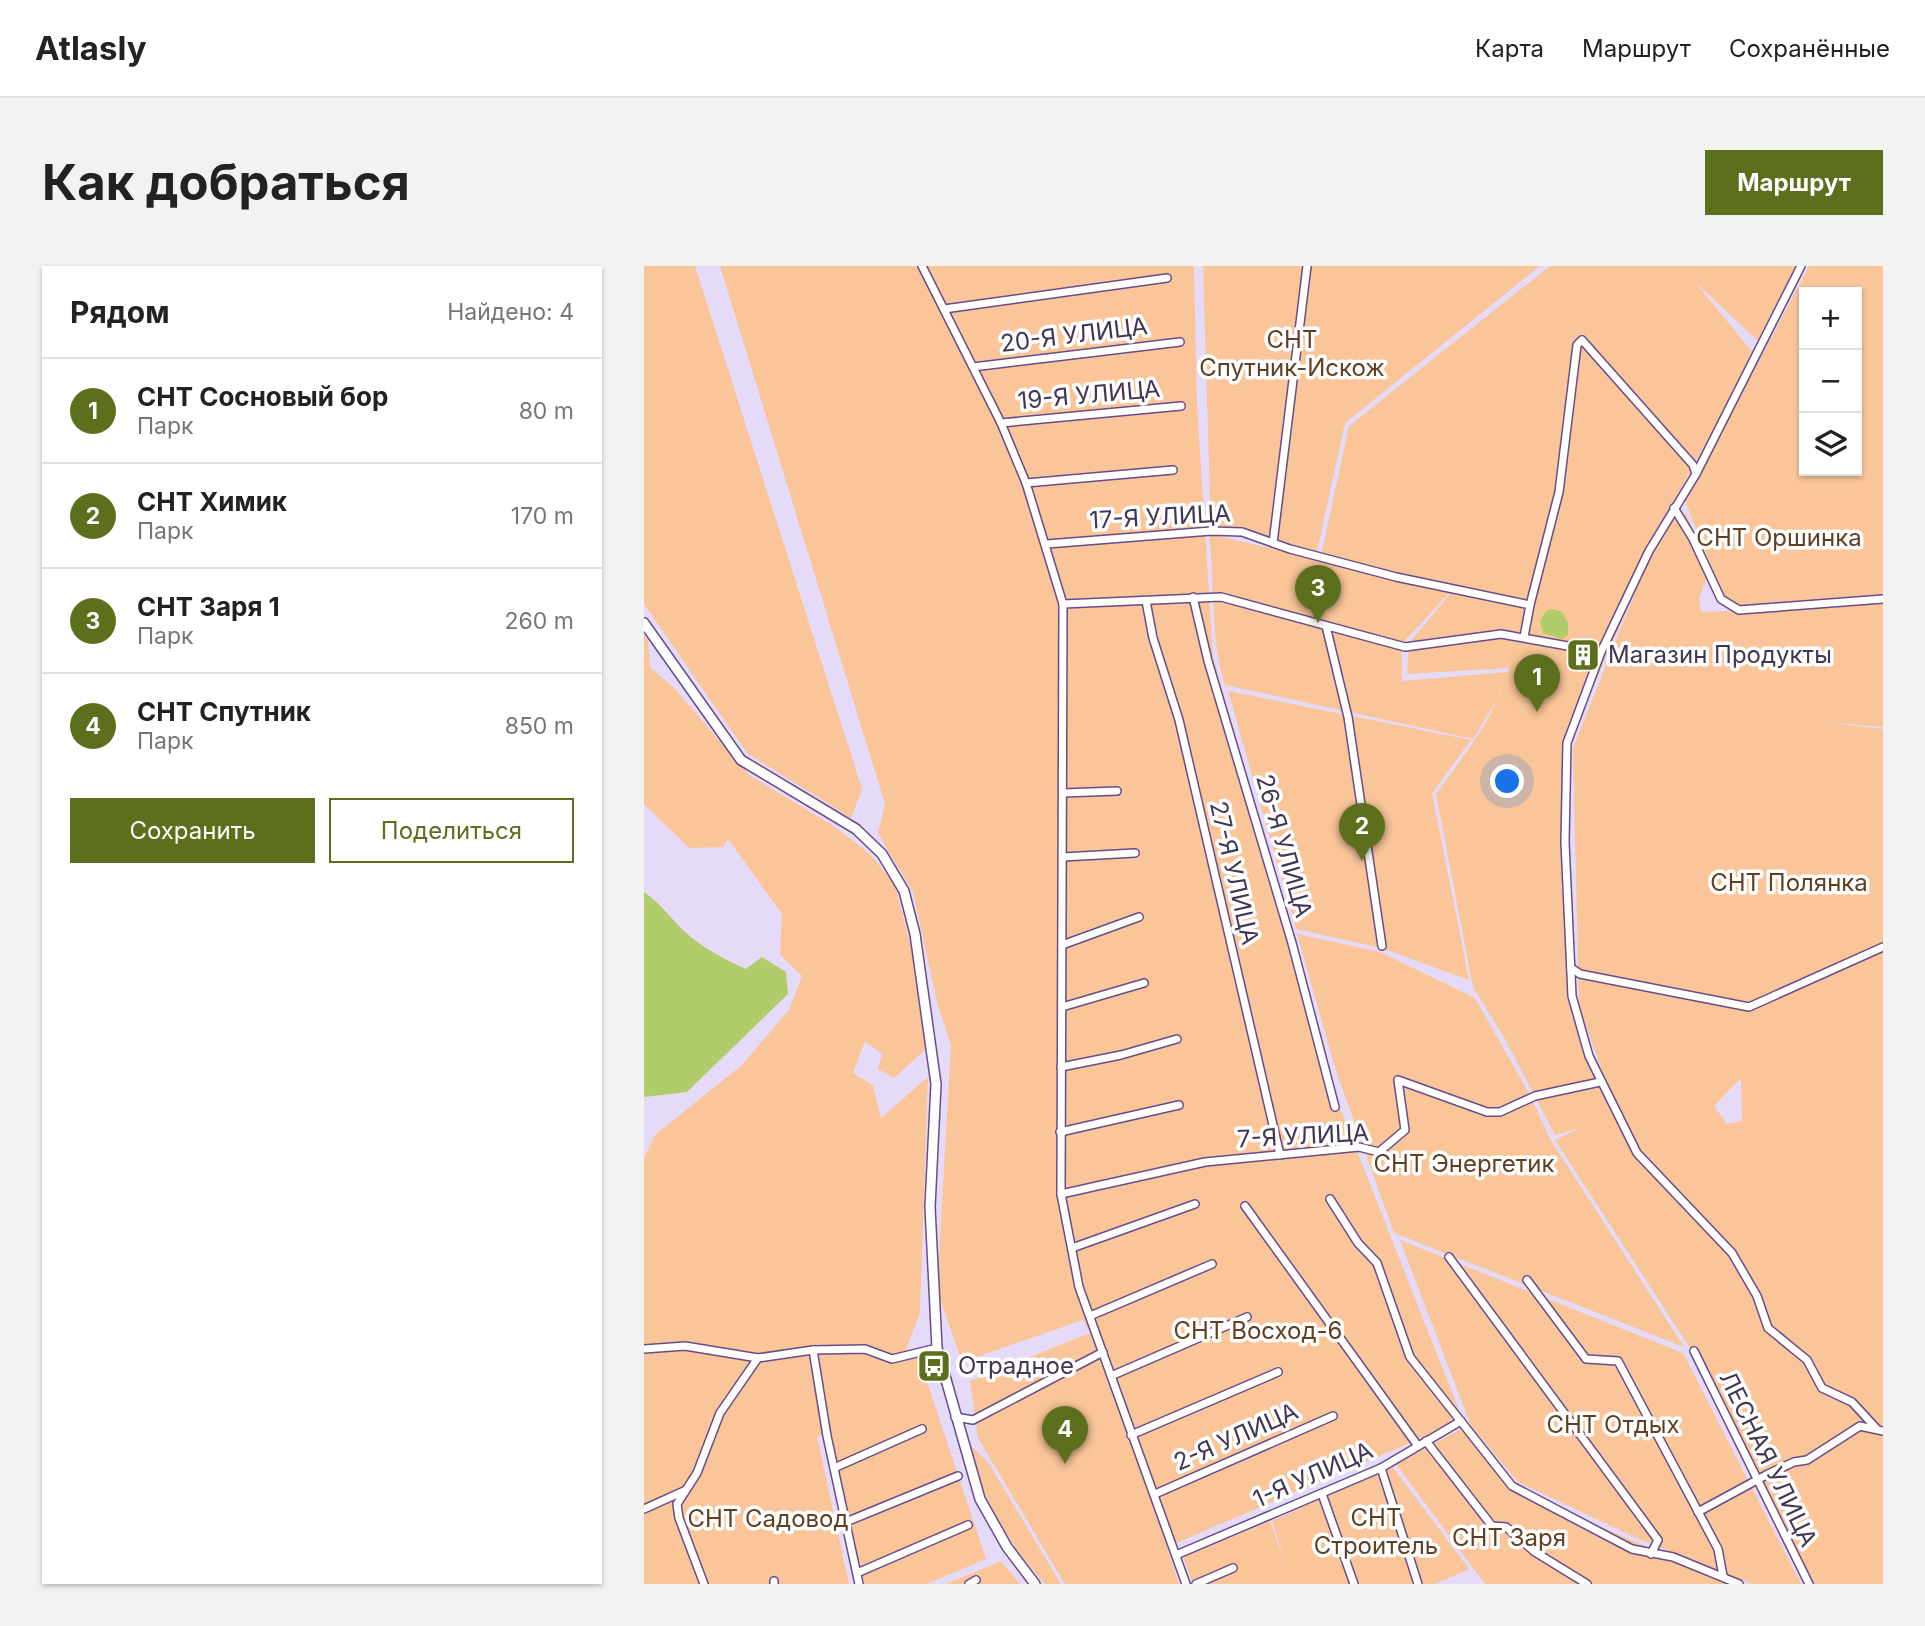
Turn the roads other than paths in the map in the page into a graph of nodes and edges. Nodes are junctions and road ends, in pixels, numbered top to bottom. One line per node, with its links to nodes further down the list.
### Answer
1 (922, 266): 5 (street)
2 (1307, 266): 14 (street)
3 (1801, 266): 11 (street)
4 (1167, 278): 5 (street)
5 (944, 309): 7 (street)
6 (1180, 342): 7 (street, 20-Я УЛИЦА)
7 (973, 367): 9 (street)
8 (1181, 406): 9 (street, 19-Я УЛИЦА)
9 (1001, 423): 12 (street)
10 (1173, 470): 12 (street)
11 (1696, 474): 13 (street); 20 (street)
12 (1027, 483): 15 (street)
13 (1674, 508): 17 (street); 24 (street)
14 (1273, 543): 15 (street, 17-Я УЛИЦА); 20 (street, 17-Я УЛИЦА)
15 (1047, 544): 19 (street)
16 (1193, 597): 18 (street); 22 (street); 40 (street, 26-Я УЛИЦА)
17 (1883, 598)
18 (1146, 601): 19 (street); 42 (street, 27-Я УЛИЦА)
19 (1063, 604): 26 (street)
20 (1530, 605): 23 (street)
21 (644, 623): 53 (main road)
22 (1326, 626): 23 (street); 31 (street)
23 (1524, 637): 24 (street)
24 (1601, 652): 33 (street)
25 (1116, 791): 26 (street)
26 (1063, 793): 28 (street)
27 (1135, 853): 28 (street)
28 (1063, 857): 30 (street)
29 (1139, 917): 30 (street)
30 (1062, 945): 35 (street)
31 (1382, 946)
32 (1883, 947): 33 (street)
33 (1571, 968): 38 (street)
34 (1144, 983): 35 (street)
35 (1062, 1007): 37 (street)
36 (1177, 1039): 37 (street)
37 (1061, 1067): 41 (street)
38 (1600, 1082): 42 (street, 7-Я УЛИЦА); 65 (street)
39 (1179, 1105): 41 (street)
40 (1335, 1107)
41 (1060, 1132): 43 (street)
42 (1280, 1155): 43 (street, 7-Я УЛИЦА)
43 (1061, 1195): 47 (street)
44 (1330, 1199): 63 (street)
45 (1195, 1203): 47 (street)
46 (1245, 1206): 68 (street)
47 (1072, 1248): 51 (street)
48 (1449, 1257): 80 (street)
49 (1212, 1264): 51 (street)
50 (1527, 1280): 77 (street)
51 (1090, 1316): 57 (street)
52 (1247, 1317): 60 (street)
53 (937, 1348): 55 (street); 62 (main road)
54 (644, 1349): 58 (street)
55 (813, 1350): 58 (street); 69 (street)
56 (1694, 1351): 72 (street, ЛЕСНАЯ УЛИЦА)
57 (1103, 1352): 60 (street); 62 (street)
58 (758, 1358): 73 (street)
59 (1278, 1372): 66 (street)
60 (1111, 1376): 66 (street)
61 (1333, 1416): 74 (street, 2-Я УЛИЦА)
62 (954, 1417): 87 (main road)
63 (1461, 1422): 67 (street, 1-Я УЛИЦА); 80 (street)
64 (922, 1429): 69 (street)
65 (1879, 1429): 72 (street)
66 (1131, 1435): 74 (street)
67 (1426, 1441): 68 (street, 1-Я УЛИЦА); 92 (street)
68 (1418, 1446): 70 (street, 1-Я УЛИЦА)
69 (834, 1468): 78 (street)
70 (1381, 1468): 75 (street, 1-Я УЛИЦА); 91 (street)
71 (958, 1476): 78 (street)
72 (1756, 1481): 77 (street); 94 (street, ЛЕСНАЯ УЛИЦА)
73 (684, 1491): 76 (street); 85 (street)
74 (1155, 1494): 81 (street)
75 (1322, 1494): 81 (street, 1-Я УЛИЦА); 90 (street)
76 (644, 1509)
77 (1698, 1512): 84 (street)
78 (846, 1522): 83 (street)
79 (968, 1525): 83 (street)
80 (1651, 1554): 84 (street)
81 (1175, 1555): 88 (street)
82 (1233, 1569): 89 (street)
83 (857, 1573): 86 (street)
84 (1723, 1577): 93 (street)
85 (704, 1584)
86 (859, 1584)
87 (1035, 1584)
88 (1186, 1584)
89 (1196, 1584)
90 (1354, 1584)
91 (1418, 1584)
92 (1587, 1584)
93 (1739, 1584)
94 (1809, 1584)

